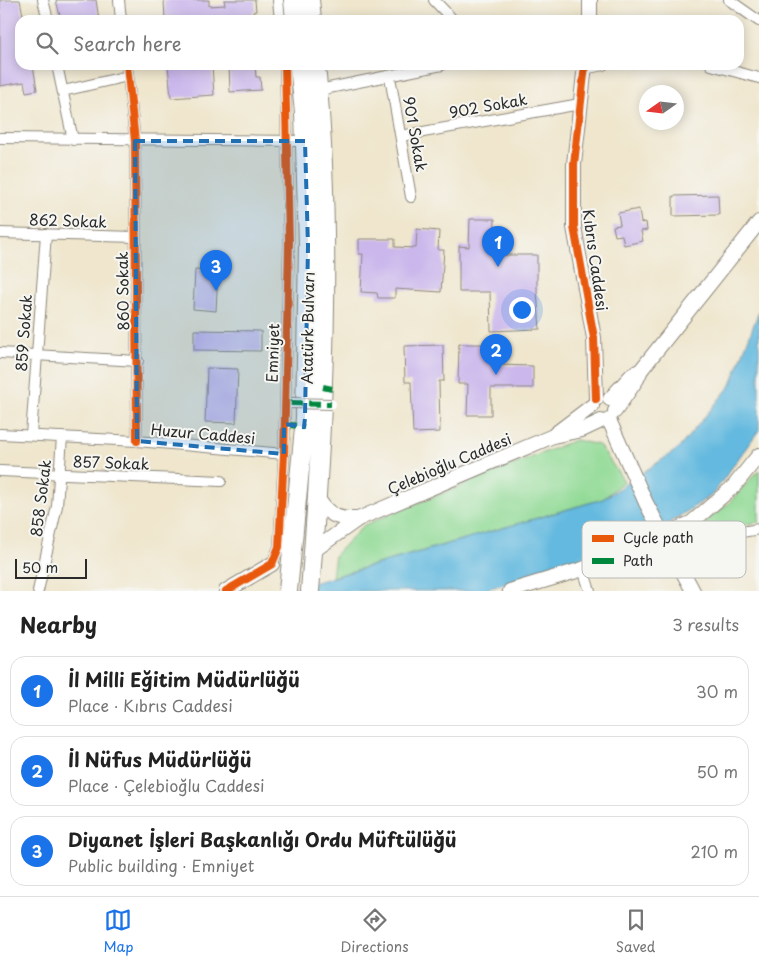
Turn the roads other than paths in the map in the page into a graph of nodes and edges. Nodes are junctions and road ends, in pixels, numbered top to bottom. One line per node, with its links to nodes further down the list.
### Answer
1 (44, 0): 9 (street)
2 (119, 0): 10 (street)
3 (278, 0): 11 (street)
4 (293, 0): 12 (highway)
5 (310, 0): 13 (highway)
6 (434, 0): 14 (street)
7 (590, 0): 15 (street)
8 (729, 0): 16 (street)
9 (47, 15)
10 (120, 15)
11 (280, 15)
12 (294, 15)
13 (312, 15)
14 (448, 15)
15 (590, 15)
16 (759, 21)
17 (59, 70): 29 (street)
18 (127, 70): 25 (street, 860 Sokak)
19 (285, 70): 35 (street, Emniyet)
20 (300, 70): 36 (highway, Atatürk Bulvarı)
21 (317, 70): 28 (highway, Atatürk Bulvarı)
22 (418, 70): 26 (street)
23 (585, 70): 30 (street, Kıbrıs Caddesi)
24 (729, 70): 27 (street)
25 (128, 76): 29 (street); 34 (street, 860 Sokak)
26 (390, 76): 28 (street); 31 (street, 901 Sokak)
27 (759, 78)
28 (319, 90): 59 (highway, Atatürk Bulvarı)
29 (63, 91): 33 (street)
30 (580, 104): 31 (street, 902 Sokak); 47 (street, Kıbrıs Caddesi)
31 (401, 136): 37 (street, 901 Sokak)
32 (0, 138): 33 (street)
33 (73, 140): 34 (street)
34 (135, 141): 35 (street); 41 (street, 860 Sokak)
35 (287, 141): 36 (street); 48 (street, Emniyet)
36 (305, 141): 49 (highway, Atatürk Bulvarı)
37 (411, 197)
38 (759, 222): 47 (street)
39 (0, 233): 40 (street, 862 Sokak)
40 (46, 234): 41 (street, 862 Sokak); 43 (street, 859 Sokak)
41 (135, 237): 44 (street, 860 Sokak)
42 (0, 353): 43 (street)
43 (36, 355): 44 (street); 51 (street, 859 Sokak)
44 (138, 361): 53 (street, 860 Sokak)
45 (290, 403): 46 (street, bridge)
46 (331, 404)
47 (604, 408): 60 (street, Çelebioğlu Caddesi); 61 (street)
48 (284, 424): 49 (street); 54 (street, Emniyet)
49 (304, 427): 70 (highway, Atatürk Bulvarı)
50 (0, 434): 51 (street, Huzur Caddesi)
51 (31, 435): 52 (street, Huzur Caddesi)
52 (62, 436): 53 (street, Huzur Caddesi); 57 (street, 858 Sokak)
53 (137, 441): 54 (street, Huzur Caddesi)
54 (284, 454): 66 (street, Emniyet)
55 (759, 455): 62 (street)
56 (0, 471): 57 (street, 857 Sokak)
57 (59, 475): 58 (street, 857 Sokak); 71 (street, 858 Sokak)
58 (221, 481)
59 (317, 497): 60 (street); 65 (highway, Atatürk Bulvarı)
60 (358, 519): 65 (street, Çelebioğlu Caddesi)
61 (657, 521)
62 (693, 521)
63 (759, 529): 64 (street)
64 (746, 531)
65 (314, 551): 73 (highway, Atatürk Bulvarı)
66 (272, 564): 72 (street)
67 (582, 569): 74 (street)
68 (586, 578): 75 (street)
69 (685, 578): 76 (street)
70 (288, 583)
71 (38, 591)
72 (226, 591)
73 (310, 591)
74 (510, 591)
75 (590, 591)
76 (692, 591)

